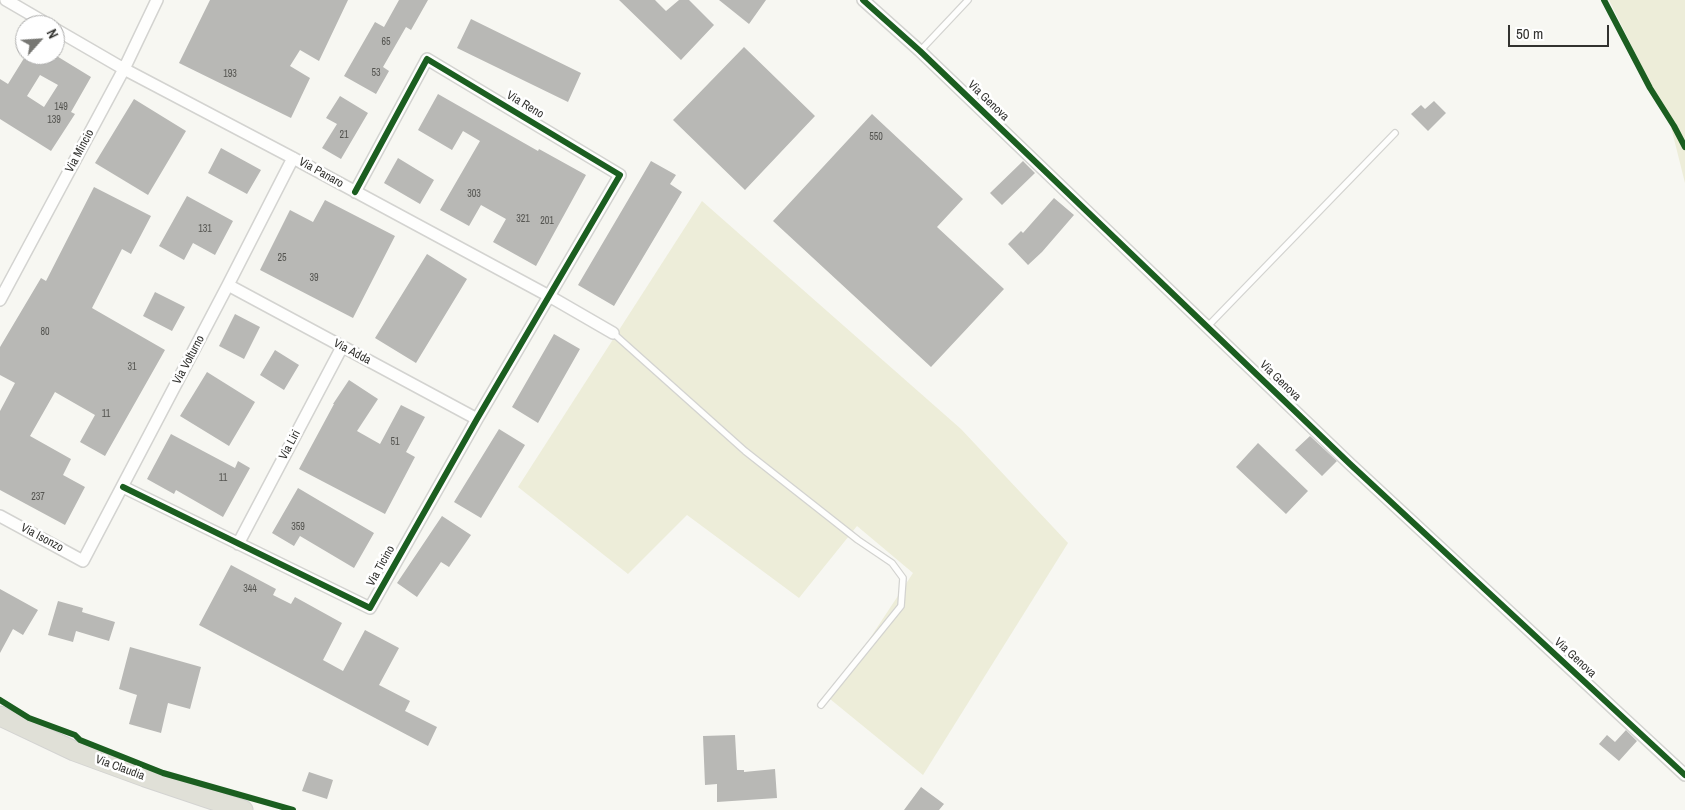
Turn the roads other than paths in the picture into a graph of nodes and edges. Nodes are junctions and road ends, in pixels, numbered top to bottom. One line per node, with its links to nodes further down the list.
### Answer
1 (6, 0): 5 (street)
2 (157, 0): 8 (street, Via Mincio)
3 (863, 0): 7 (street, Via Genova)
4 (968, 0): 7 (lane)
5 (32, 15)
6 (65, 35): 8 (street, Via Panaro)
7 (920, 51): 15 (street, Via Genova)
8 (124, 69): 10 (street, Via Panaro); 14 (street, Via Mincio)
9 (1395, 133): 15 (lane)
10 (293, 158): 11 (street, Via Panaro); 12 (street, Via Volturno)
11 (355, 192): 13 (street, Via Panaro); 13 (street, Via Reno)
12 (228, 285): 17 (street, Via Adda); 19 (street, Via Volturno)
13 (549, 296): 16 (street, Via Panaro); 18 (street, Via Ticino)
14 (0, 300)
15 (1207, 327): 25 (street, Via Genova)
16 (613, 333): 23 (lane)
17 (342, 347): 18 (street, Via Adda); 21 (street, Via Liri)
18 (477, 419): 21 (street, Via Ticino)
19 (123, 487): 21 (street, Via Ticino); 22 (street, Via Volturno)
20 (0, 516): 22 (street, Via Isonzo)
21 (238, 544)
22 (84, 561)
23 (821, 705)
24 (0, 716): 26 (main road, Via Claudia)
25 (1685, 775)
26 (243, 810)

